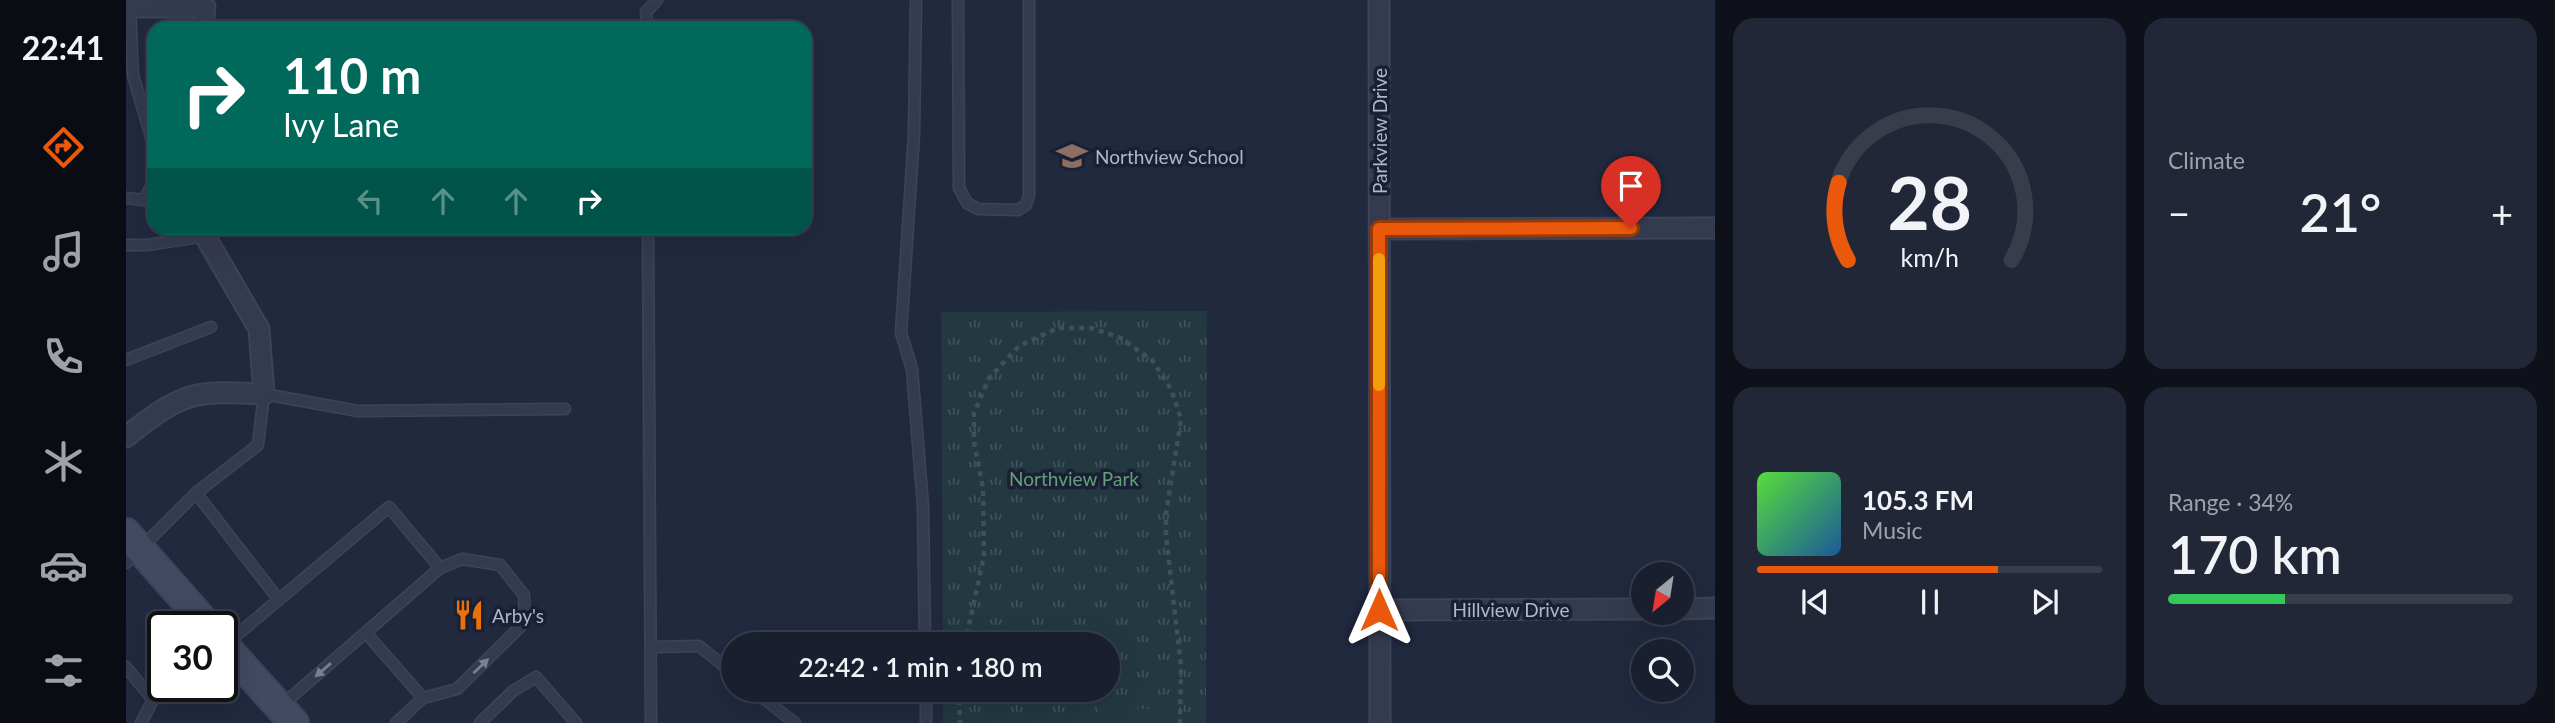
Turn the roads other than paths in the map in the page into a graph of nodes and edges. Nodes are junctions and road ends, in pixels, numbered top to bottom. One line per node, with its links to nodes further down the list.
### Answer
1 (657, 0): 8 (lane)
2 (916, 0): 34 (lane)
3 (958, 0): 4 (lane)
4 (1029, 0)
5 (1380, 0): 14 (street, Parkview Drive)
6 (205, 4): 7 (street)
7 (128, 7): 9 (lane)
8 (647, 21)
9 (129, 75): 10 (lane)
10 (147, 128)
11 (147, 194): 12 (lane)
12 (126, 198)
13 (1715, 228): 14 (street)
14 (1379, 229): 31 (street, Parkview Drive)
15 (191, 235): 18 (lane)
16 (206, 235): 21 (street)
17 (648, 235): 36 (lane)
18 (126, 245)
19 (211, 327): 20 (lane)
20 (126, 360)
21 (264, 394): 22 (lane); 23 (street); 24 (lane)
22 (565, 408)
23 (126, 437)
24 (196, 493): 25 (lane); 27 (lane)
25 (131, 549): 32 (main road)
26 (440, 568): 27 (lane); 35 (lane); 41 (lane, one-way to 26)
27 (279, 600): 33 (lane)
28 (1694, 608): 29 (street)
29 (1715, 608)
30 (1631, 609): 31 (street, Hillview Drive)
31 (1379, 610): 53 (street, Parkview Drive)
32 (190, 611)
33 (238, 628)
34 (925, 632)
35 (366, 633): 41 (lane); 45 (lane, one-way to 45)
36 (651, 647): 38 (lane); 50 (lane)
37 (238, 662): 45 (main road)
38 (721, 663)
39 (126, 667): 40 (lane)
40 (147, 693)
41 (423, 698): 47 (lane)
42 (152, 702): 46 (lane)
43 (768, 702): 51 (lane)
44 (926, 702): 52 (lane)
45 (287, 715)
46 (141, 723)
47 (396, 723)
48 (480, 723): 49 (lane)
49 (576, 723)
50 (651, 723)
51 (795, 723)
52 (926, 723)
53 (1380, 723)

